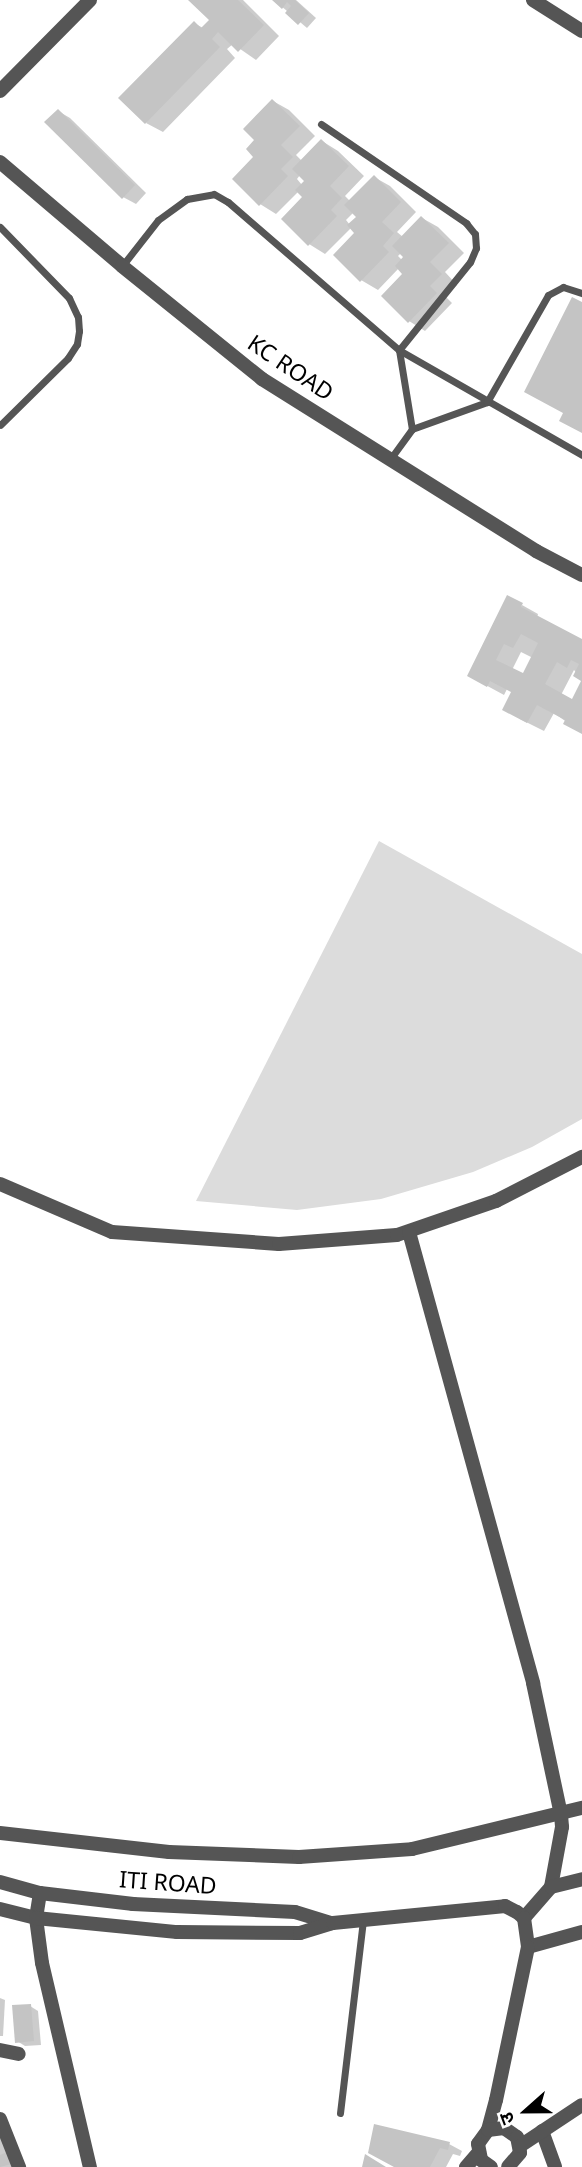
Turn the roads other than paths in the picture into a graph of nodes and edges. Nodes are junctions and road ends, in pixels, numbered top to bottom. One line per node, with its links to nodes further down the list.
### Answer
1 (90, 0): 4 (street)
2 (533, 0): 3 (street)
3 (582, 31)
4 (0, 91)
5 (321, 124): 10 (lane)
6 (0, 162): 8 (street, KC ROAD)
7 (0, 227): 12 (lane)
8 (122, 266): 10 (lane); 15 (street, KC ROAD)
9 (582, 293): 11 (lane)
10 (400, 350): 11 (lane); 13 (lane)
11 (487, 402): 13 (lane); 14 (lane)
12 (0, 425)
13 (412, 429): 15 (lane)
14 (582, 455)
15 (391, 458): 16 (street, KC ROAD)
16 (582, 575)
17 (582, 1157): 19 (street)
18 (0, 1184): 19 (street)
19 (409, 1232): 21 (street)
20 (582, 1808): 21 (street)
21 (561, 1815): 22 (street); 25 (street)
22 (0, 1833)
23 (582, 1879): 25 (street)
24 (0, 1882): 26 (street, ITI ROAD)
25 (551, 1887): 29 (street)
26 (40, 1893): 28 (street); 31 (street, ITI ROAD)
27 (0, 1909): 28 (street, ITI ROAD)
28 (36, 1918): 31 (street, ITI ROAD); 44 (street)
29 (524, 1918): 30 (street, ITI ROAD); 33 (street)
30 (363, 1921): 31 (street, ITI ROAD); 37 (lane)
31 (333, 1923)
32 (582, 1931): 33 (street)
33 (528, 1947): 39 (street)
34 (0, 2050): 35 (street)
35 (19, 2054)
36 (582, 2105): 40 (street)
37 (340, 2113)
38 (0, 2119): 43 (street)
39 (488, 2130): 41 (street); 42 (street)
40 (542, 2131): 41 (street); 47 (street)
41 (520, 2146): 46 (street)
42 (484, 2163): 45 (street)
43 (19, 2167)
44 (90, 2167)
45 (466, 2167)
46 (508, 2167)
47 (555, 2167)

